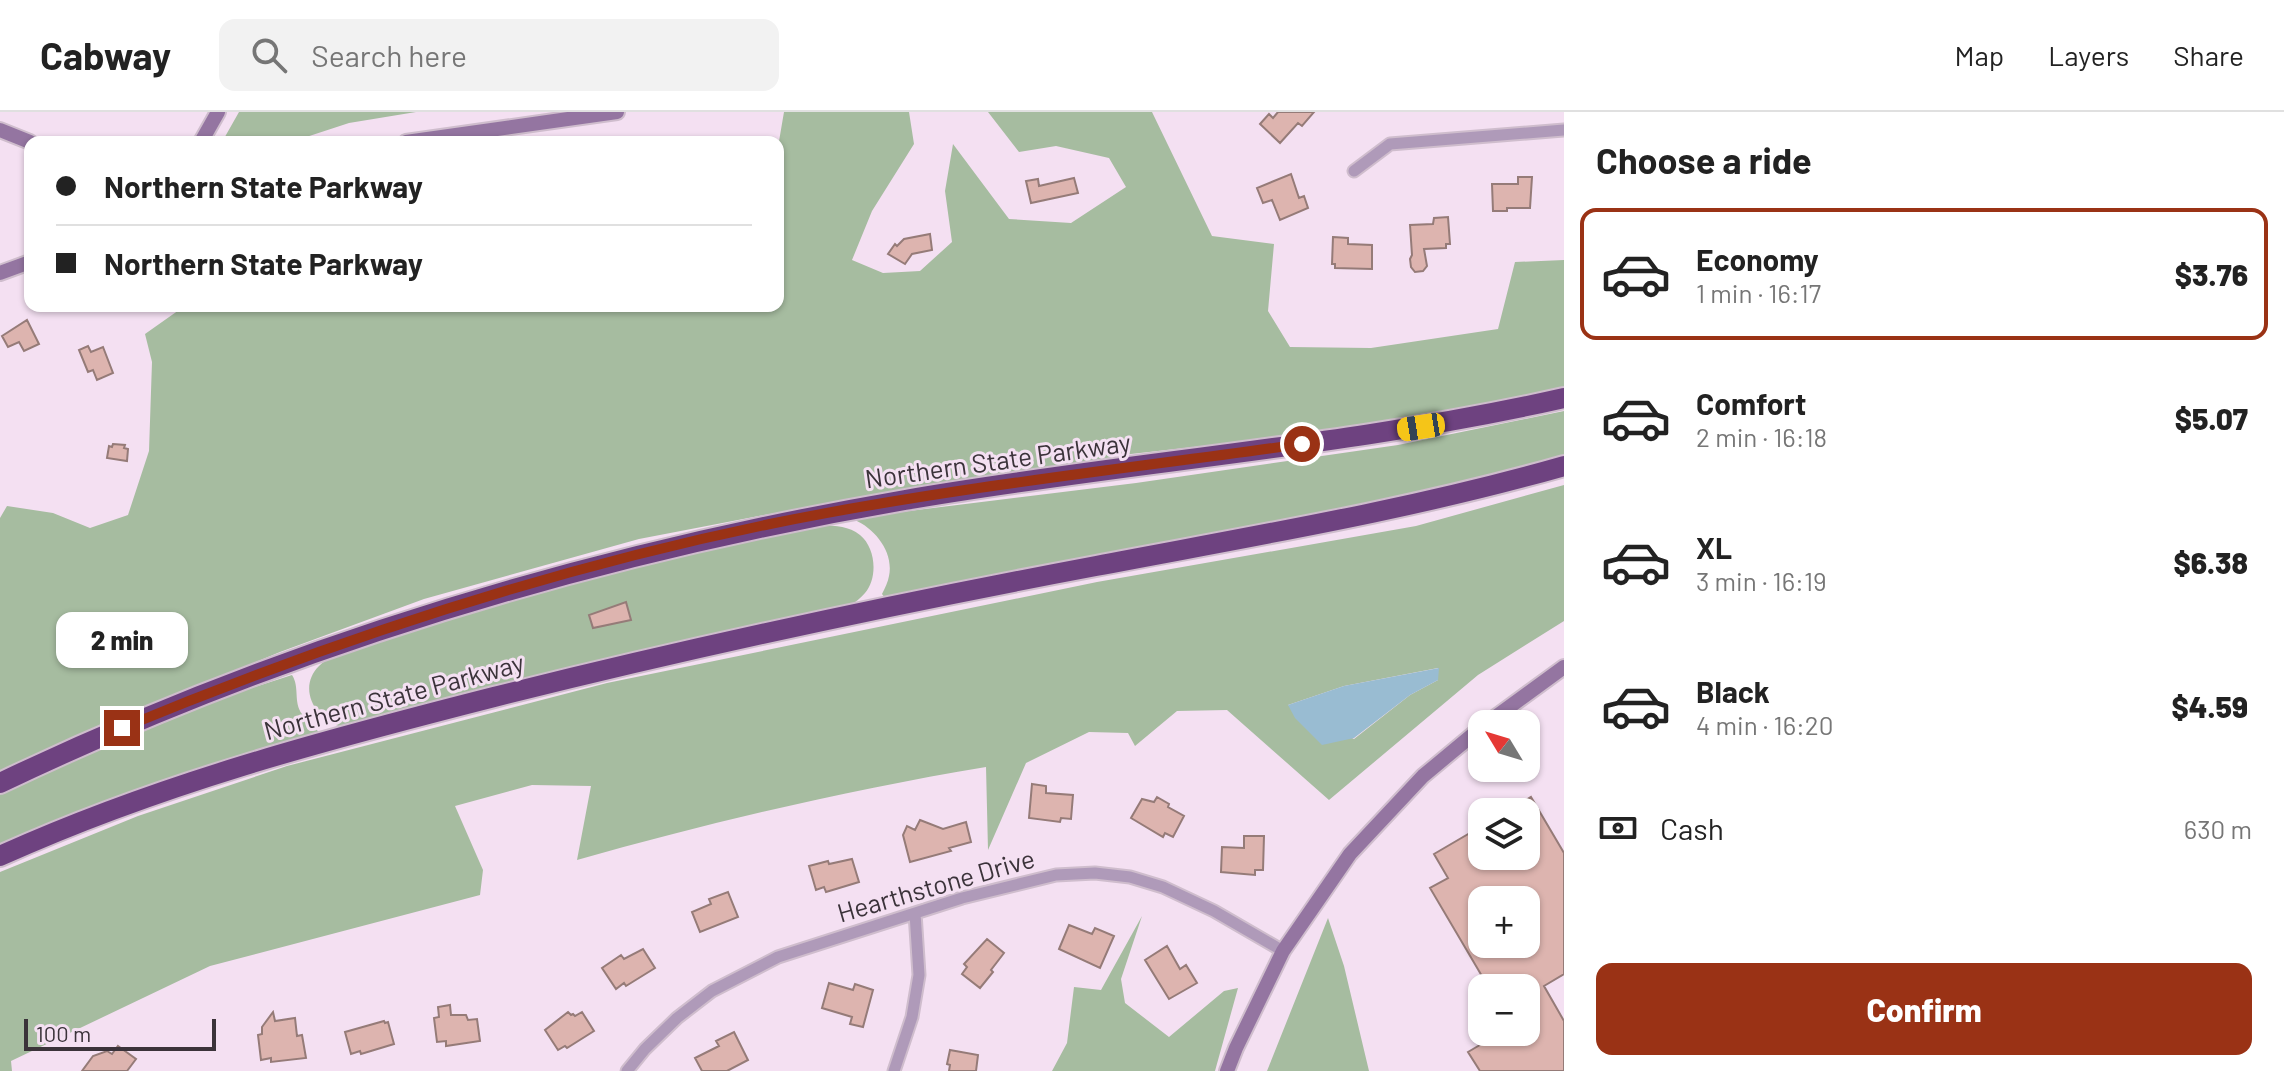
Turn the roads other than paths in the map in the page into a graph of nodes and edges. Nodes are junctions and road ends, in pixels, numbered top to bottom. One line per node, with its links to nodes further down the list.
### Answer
1 (218, 112): 5 (main road)
2 (617, 112): 6 (main road)
3 (0, 130): 7 (main road)
4 (1564, 130): 8 (street)
5 (204, 136)
6 (448, 136)
7 (24, 140)
8 (1354, 171)
9 (24, 264): 10 (main road)
10 (0, 273)
11 (1564, 398): 16 (highway, Northern State Parkway)
12 (1564, 466): 17 (highway, Northern State Parkway)
13 (1564, 667): 14 (main road)
14 (1505, 710)
15 (1468, 738): 19 (main road)
16 (0, 783)
17 (0, 856)
18 (915, 913): 19 (street, Hearthstone Drive); 20 (street, Hearthstone Drive); 21 (street)
19 (1283, 951): 22 (main road)
20 (627, 1071)
21 (894, 1071)
22 (1227, 1071)

